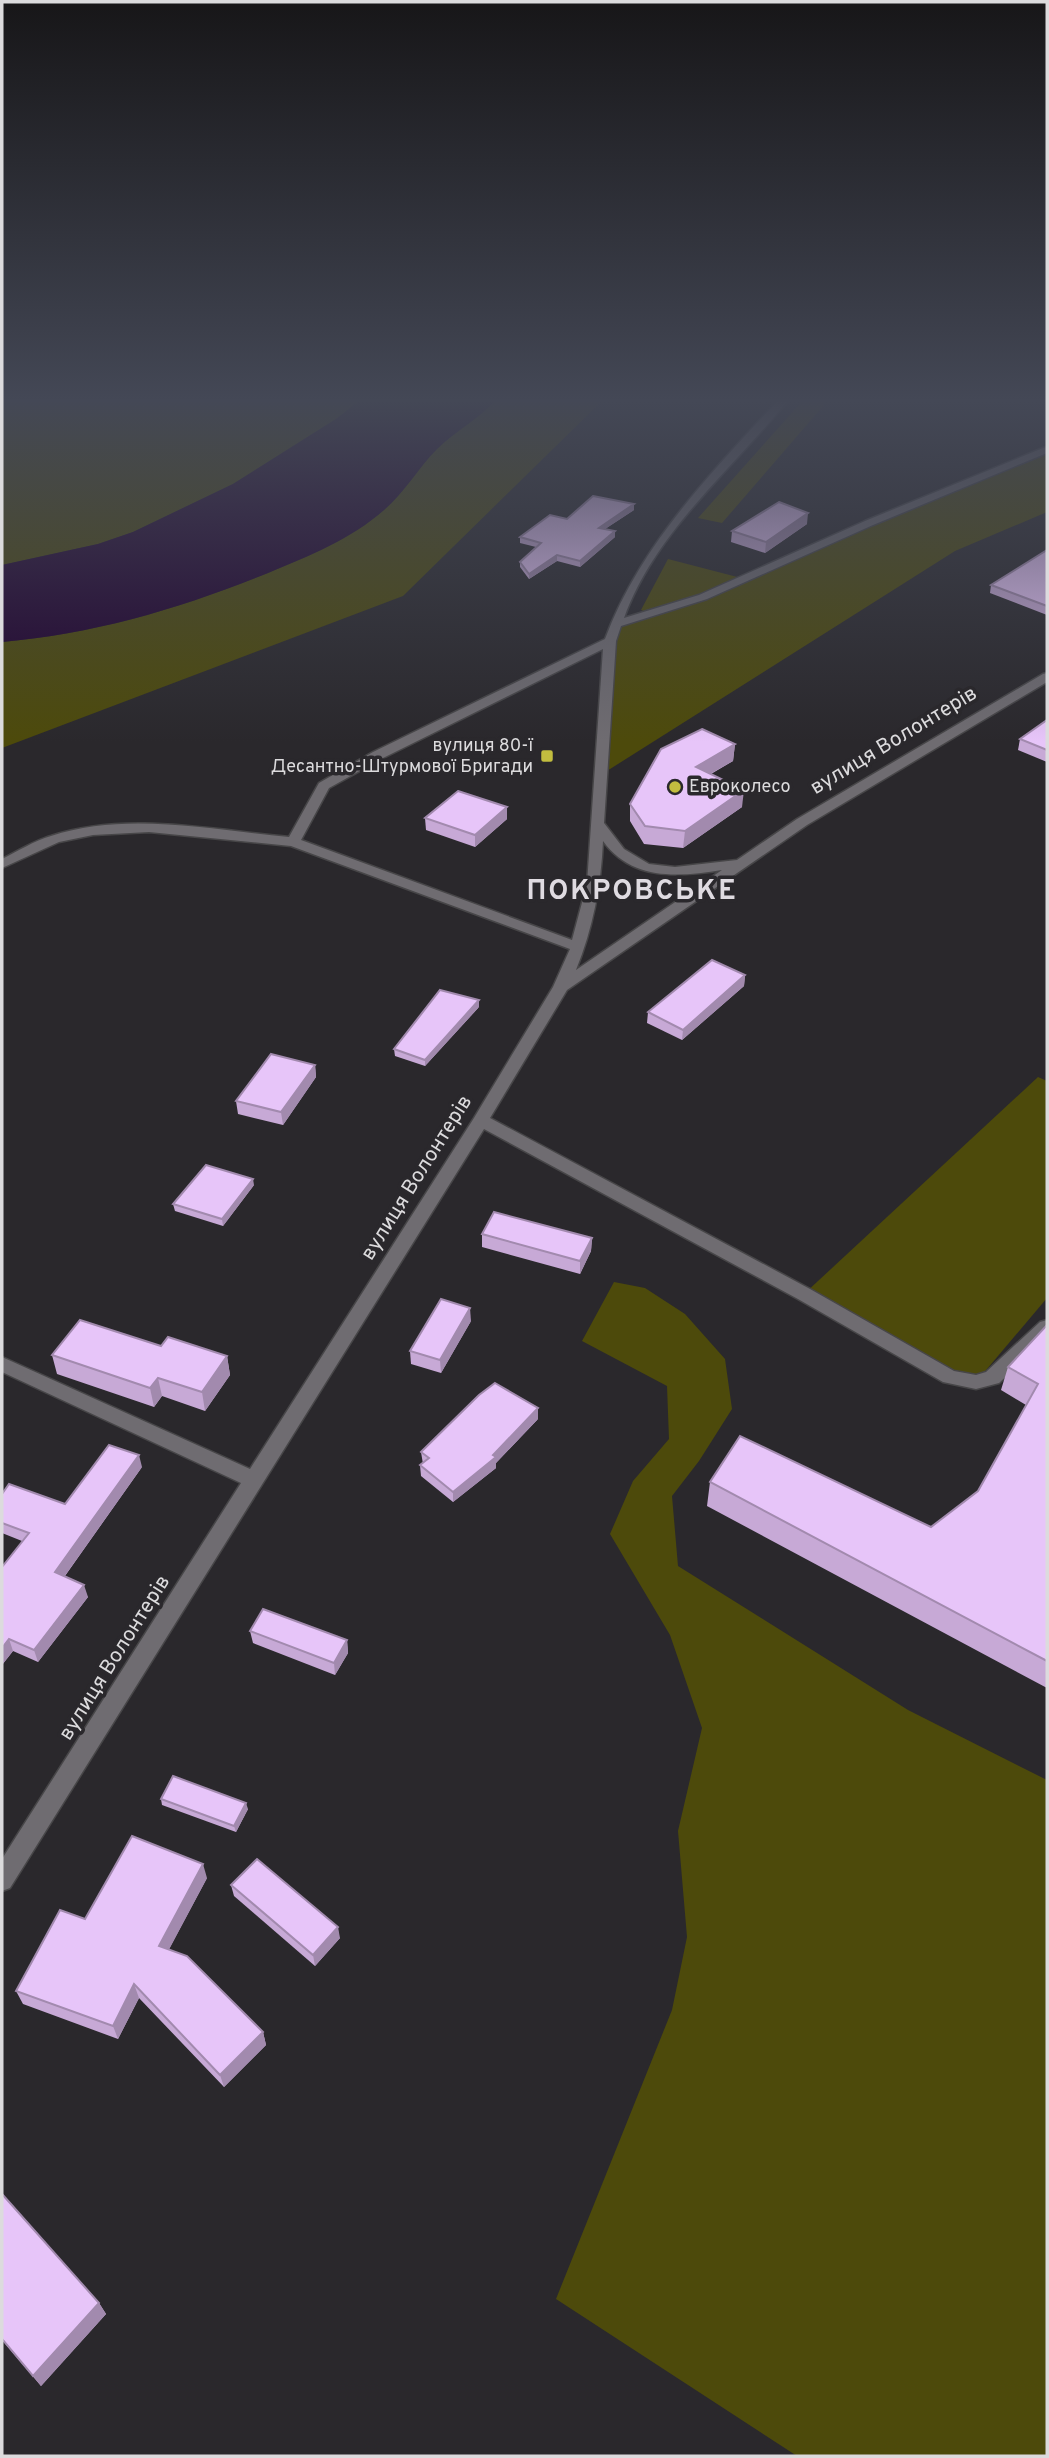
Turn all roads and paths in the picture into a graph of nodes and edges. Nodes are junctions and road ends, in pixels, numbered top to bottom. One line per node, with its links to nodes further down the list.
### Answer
1 (684, 513): 3 (street)
2 (894, 513): 3 (street)
3 (615, 624): 4 (street)
4 (610, 641): 6 (street); 7 (street)
5 (1047, 677): 8 (street, вулиця Волонтерів)
6 (596, 822): 8 (street); 10 (street)
7 (293, 842): 9 (street); 10 (street)
8 (742, 862): 11 (street, вулиця Волонтерів)
9 (2, 864)
10 (578, 947): 11 (street)
11 (561, 987): 12 (street, вулиця Волонтерів)
12 (481, 1120): 13 (street); 15 (street, вулиця Волонтерів)
13 (1047, 1327)
14 (2, 1364): 15 (street)
15 (254, 1480): 16 (street, вулиця Волонтерів)
16 (2, 1880)

